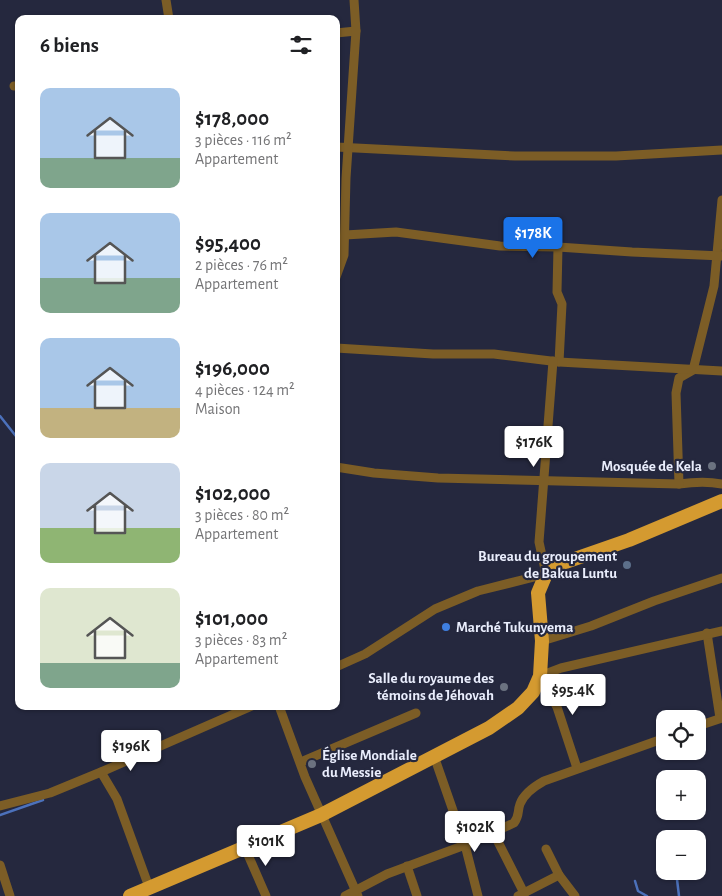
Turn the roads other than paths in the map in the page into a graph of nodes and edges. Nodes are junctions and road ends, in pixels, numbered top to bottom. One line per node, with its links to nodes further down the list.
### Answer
1 (166, 0): 3 (street)
2 (354, 0): 4 (street)
3 (168, 15)
4 (356, 31): 5 (street); 7 (street)
5 (340, 33)
6 (340, 147): 7 (street)
7 (349, 147): 8 (street); 10 (street)
8 (722, 150)
9 (722, 200): 12 (street)
10 (345, 234): 11 (street); 13 (street)
11 (558, 247): 12 (street); 15 (street)
12 (720, 256): 16 (street)
13 (340, 266)
14 (340, 348): 15 (street)
15 (556, 361): 16 (street); 19 (street)
16 (693, 370): 17 (street); 20 (street)
17 (722, 371)
18 (340, 468): 19 (street)
19 (545, 480): 20 (street); 23 (street)
20 (678, 484): 21 (street)
21 (722, 484)
22 (722, 501): 23 (highway)
23 (546, 574): 27 (highway); 28 (street)
24 (722, 578): 27 (street)
25 (722, 631): 26 (street)
26 (707, 633): 29 (street); 33 (street)
27 (542, 641): 29 (highway)
28 (340, 666)
29 (540, 676): 36 (highway); 38 (street)
30 (243, 710): 39 (street)
31 (281, 710): 37 (street)
32 (416, 713): 37 (street)
33 (721, 718): 34 (street)
34 (706, 723)
35 (656, 741): 38 (street)
36 (434, 756): 41 (highway); 43 (street)
37 (301, 762): 41 (street)
38 (578, 768): 42 (street)
39 (102, 772): 40 (street); 49 (street)
40 (0, 806)
41 (321, 815): 44 (highway); 50 (street)
42 (493, 832): 43 (street); 51 (street)
43 (465, 845): 47 (street); 57 (street)
44 (245, 848): 49 (highway); 54 (street)
45 (546, 849): 48 (street)
46 (0, 865): 52 (street)
47 (407, 866): 50 (street); 56 (street)
48 (559, 874): 51 (street); 58 (street)
49 (149, 887): 53 (highway)
50 (357, 894): 55 (street)
51 (522, 895)
52 (10, 896)
53 (130, 896)
54 (266, 896)
55 (345, 896)
56 (417, 896)
57 (478, 896)
58 (575, 896)

